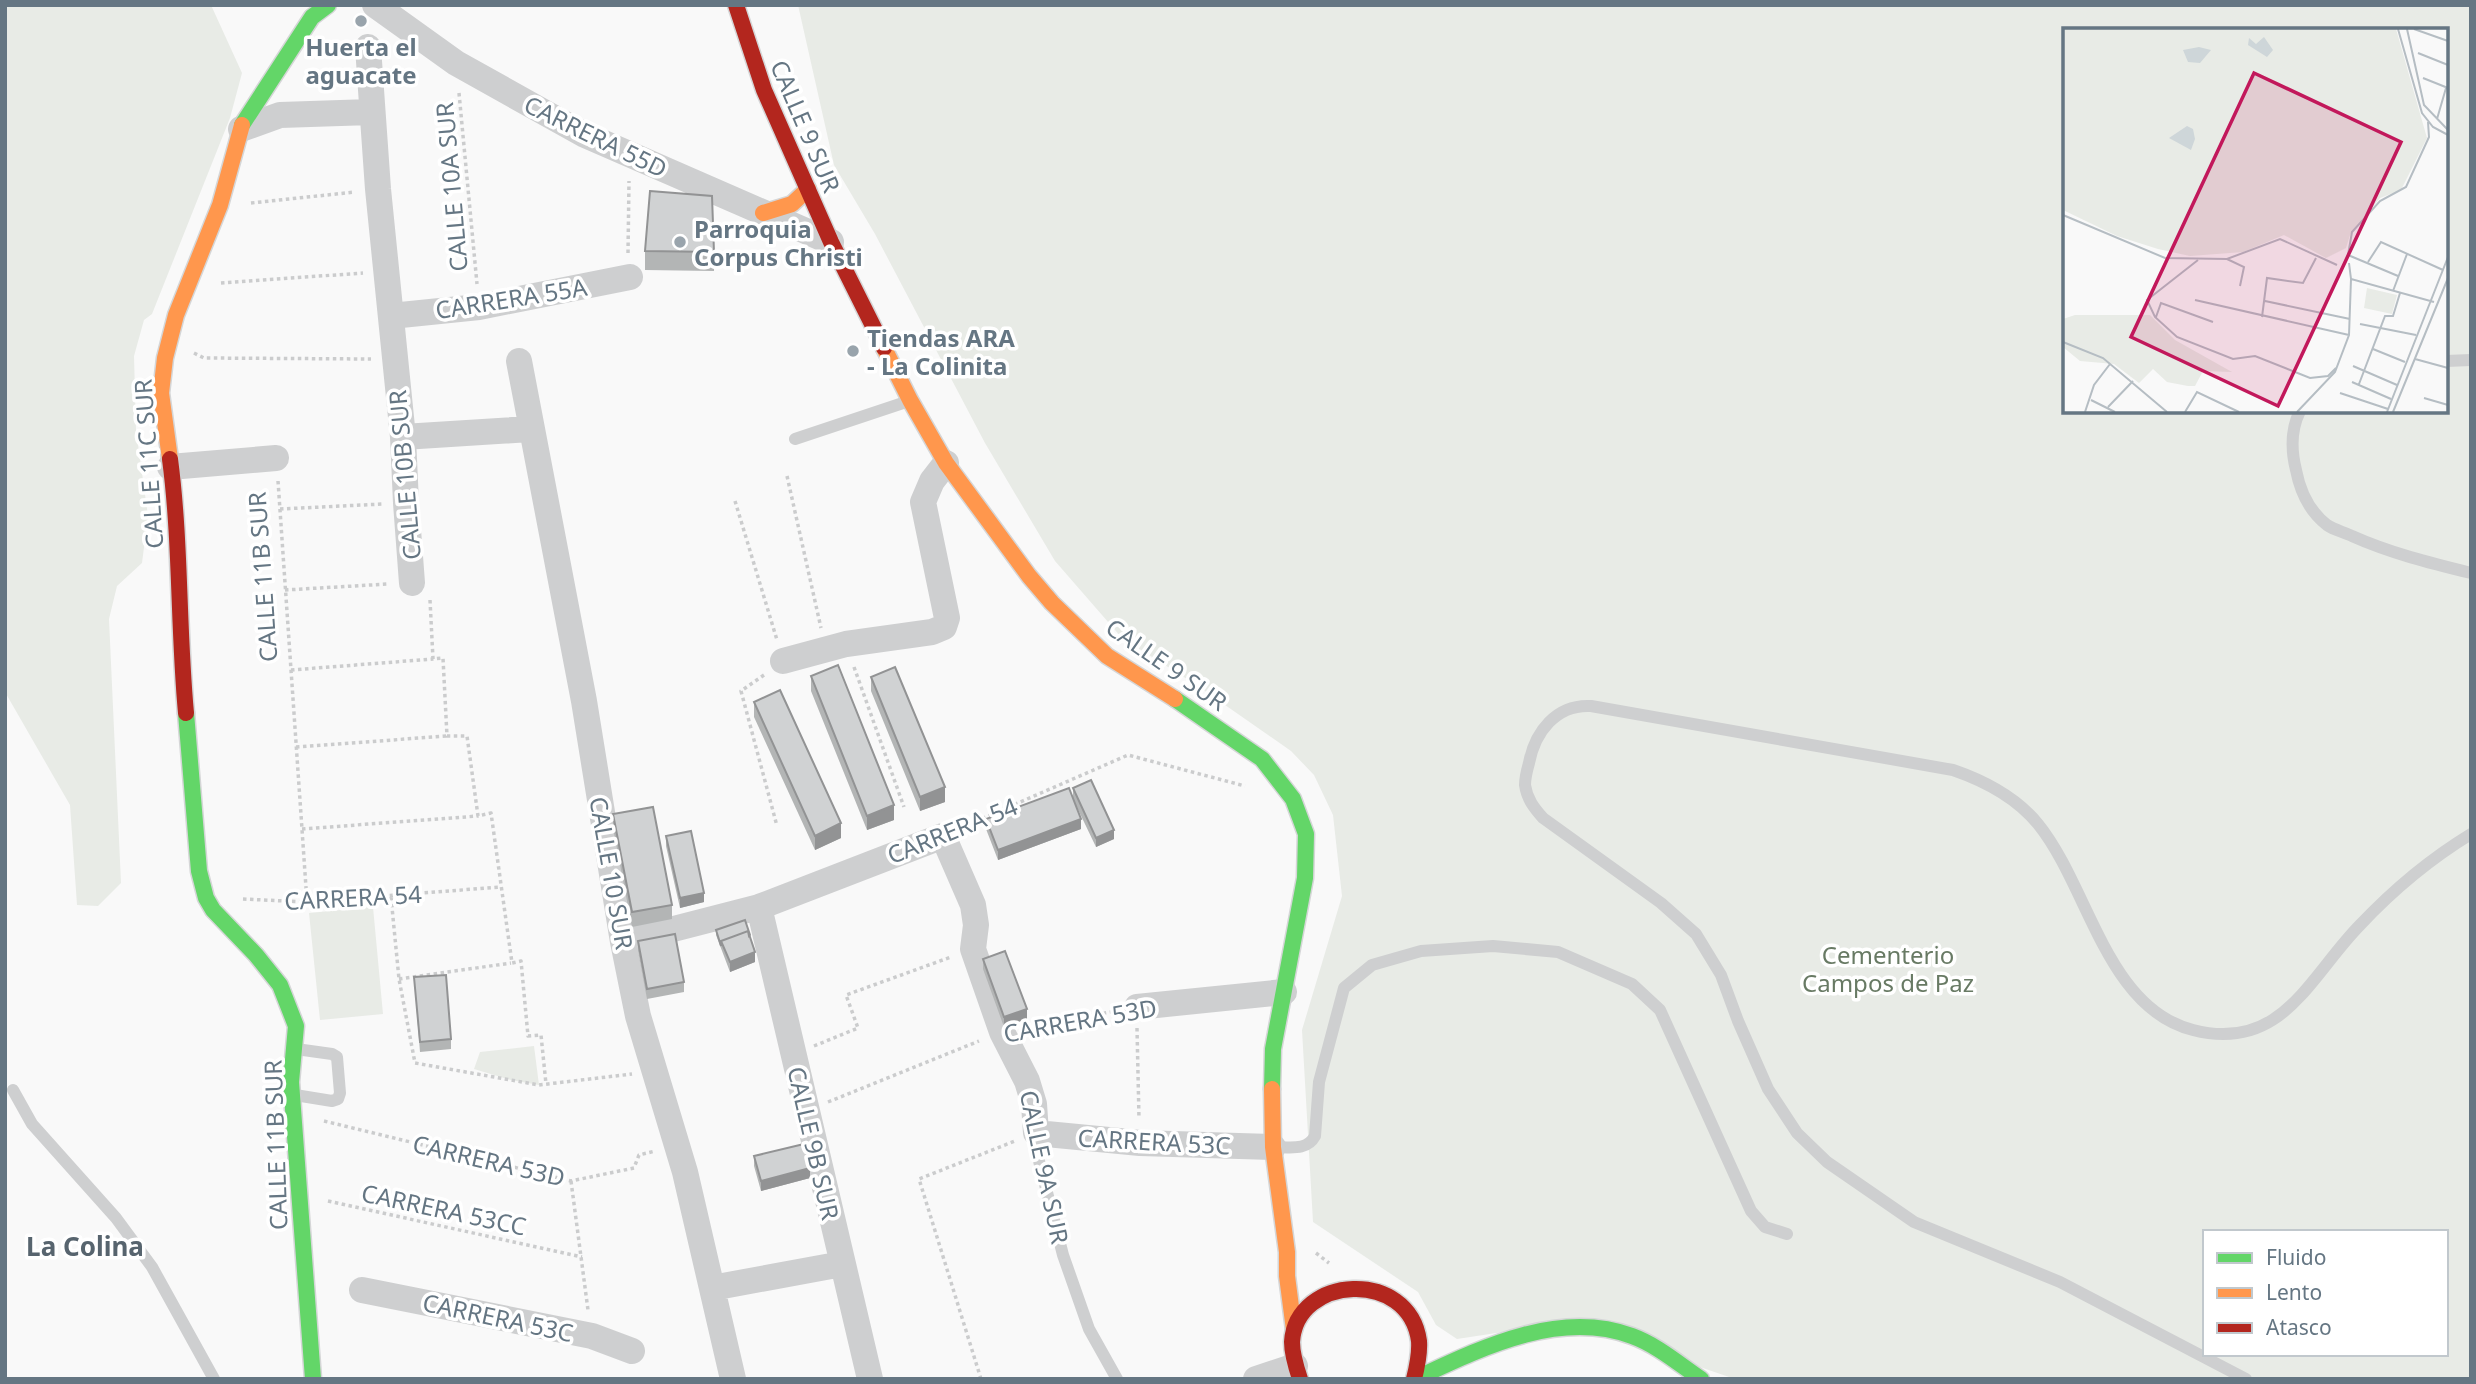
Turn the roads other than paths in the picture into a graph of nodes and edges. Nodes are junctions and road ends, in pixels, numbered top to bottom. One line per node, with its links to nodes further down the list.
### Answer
1 (328, 5): 5 (main road, CALLE 11C SUR)
2 (375, 5): 10 (street, CARRERA 55D)
3 (736, 5): 9 (main road, CALLE 9 SUR)
4 (368, 47): 6 (street, CALLE 10B SUR)
5 (254, 103): 7 (street); 8 (main road, CALLE 11C SUR)
6 (371, 112): 7 (street); 13 (street, CALLE 10B SUR)
7 (280, 114): 8 (street)
8 (241, 130): 24 (main road, CALLE 11C SUR)
9 (808, 189): 10 (main road); 11 (main road, CALLE 9 SUR)
10 (763, 213): 11 (street, CARRERA 55D)
11 (831, 242): 17 (main road, CALLE 9 SUR)
12 (630, 277): 13 (street, CARRERA 55A)
13 (391, 316): 20 (street, CALLE 10B SUR)
14 (519, 360): 19 (street, CALLE 10 SUR)
15 (2471, 360): 16 (lane)
16 (2448, 361)
17 (910, 400): 21 (lane); 23 (main road, CALLE 9 SUR)
18 (2299, 413): 25 (lane)
19 (530, 429): 20 (street); 32 (street, CALLE 10 SUR)
20 (403, 437): 26 (street, CALLE 10B SUR)
21 (795, 439)
22 (276, 458): 24 (street)
23 (946, 463): 27 (street); 33 (main road, CALLE 9 SUR)
24 (170, 467): 30 (main road, CALLE 11C SUR)
25 (2471, 573)
26 (412, 583)
27 (783, 661)
28 (2471, 834): 61 (lane)
29 (943, 835): 31 (street, CARRERA 54); 38 (street, CALLE 9A SUR)
30 (206, 898): 35 (main road, CALLE 11B SUR)
31 (759, 907): 32 (street, CARRERA 54); 42 (street, CALLE 9B SUR)
32 (623, 942): 45 (street, CALLE 10 SUR)
33 (1283, 992): 34 (street, CARRERA 53D); 39 (main road, CALLE 9 SUR)
34 (1136, 1007)
35 (294, 1049): 37 (main road, CALLE 11B SUR); 37 (lane)
36 (13, 1090): 53 (lane)
37 (292, 1094): 54 (main road, CALLE 11B SUR)
38 (1036, 1133): 39 (street, CARRERA 53C); 57 (lane, CALLE 9A SUR)
39 (1273, 1147): 40 (lane); 41 (main road, CALLE 9 SUR)
40 (1787, 1234)
41 (1287, 1252): 43 (main road); 48 (main road, CALLE 9 SUR)
42 (842, 1264): 45 (street); 56 (street, CALLE 9B SUR)
43 (1304, 1268)
44 (1325, 1281): 46 (main road)
45 (712, 1288): 55 (street, CALLE 10 SUR)
46 (1347, 1288): 48 (main road); 49 (main road)
47 (362, 1290): 50 (street, CARRERA 53C)
48 (1294, 1330): 52 (main road, CALLE 9 SUR)
49 (1419, 1347): 51 (main road); 59 (main road)
50 (632, 1351)
51 (1457, 1359): 59 (main road); 60 (main road)
52 (1298, 1373): 58 (street)
53 (214, 1379)
54 (313, 1379)
55 (733, 1379)
56 (870, 1379)
57 (1117, 1379)
58 (1256, 1379)
59 (1415, 1379)
60 (1701, 1379)
61 (2246, 1379)

